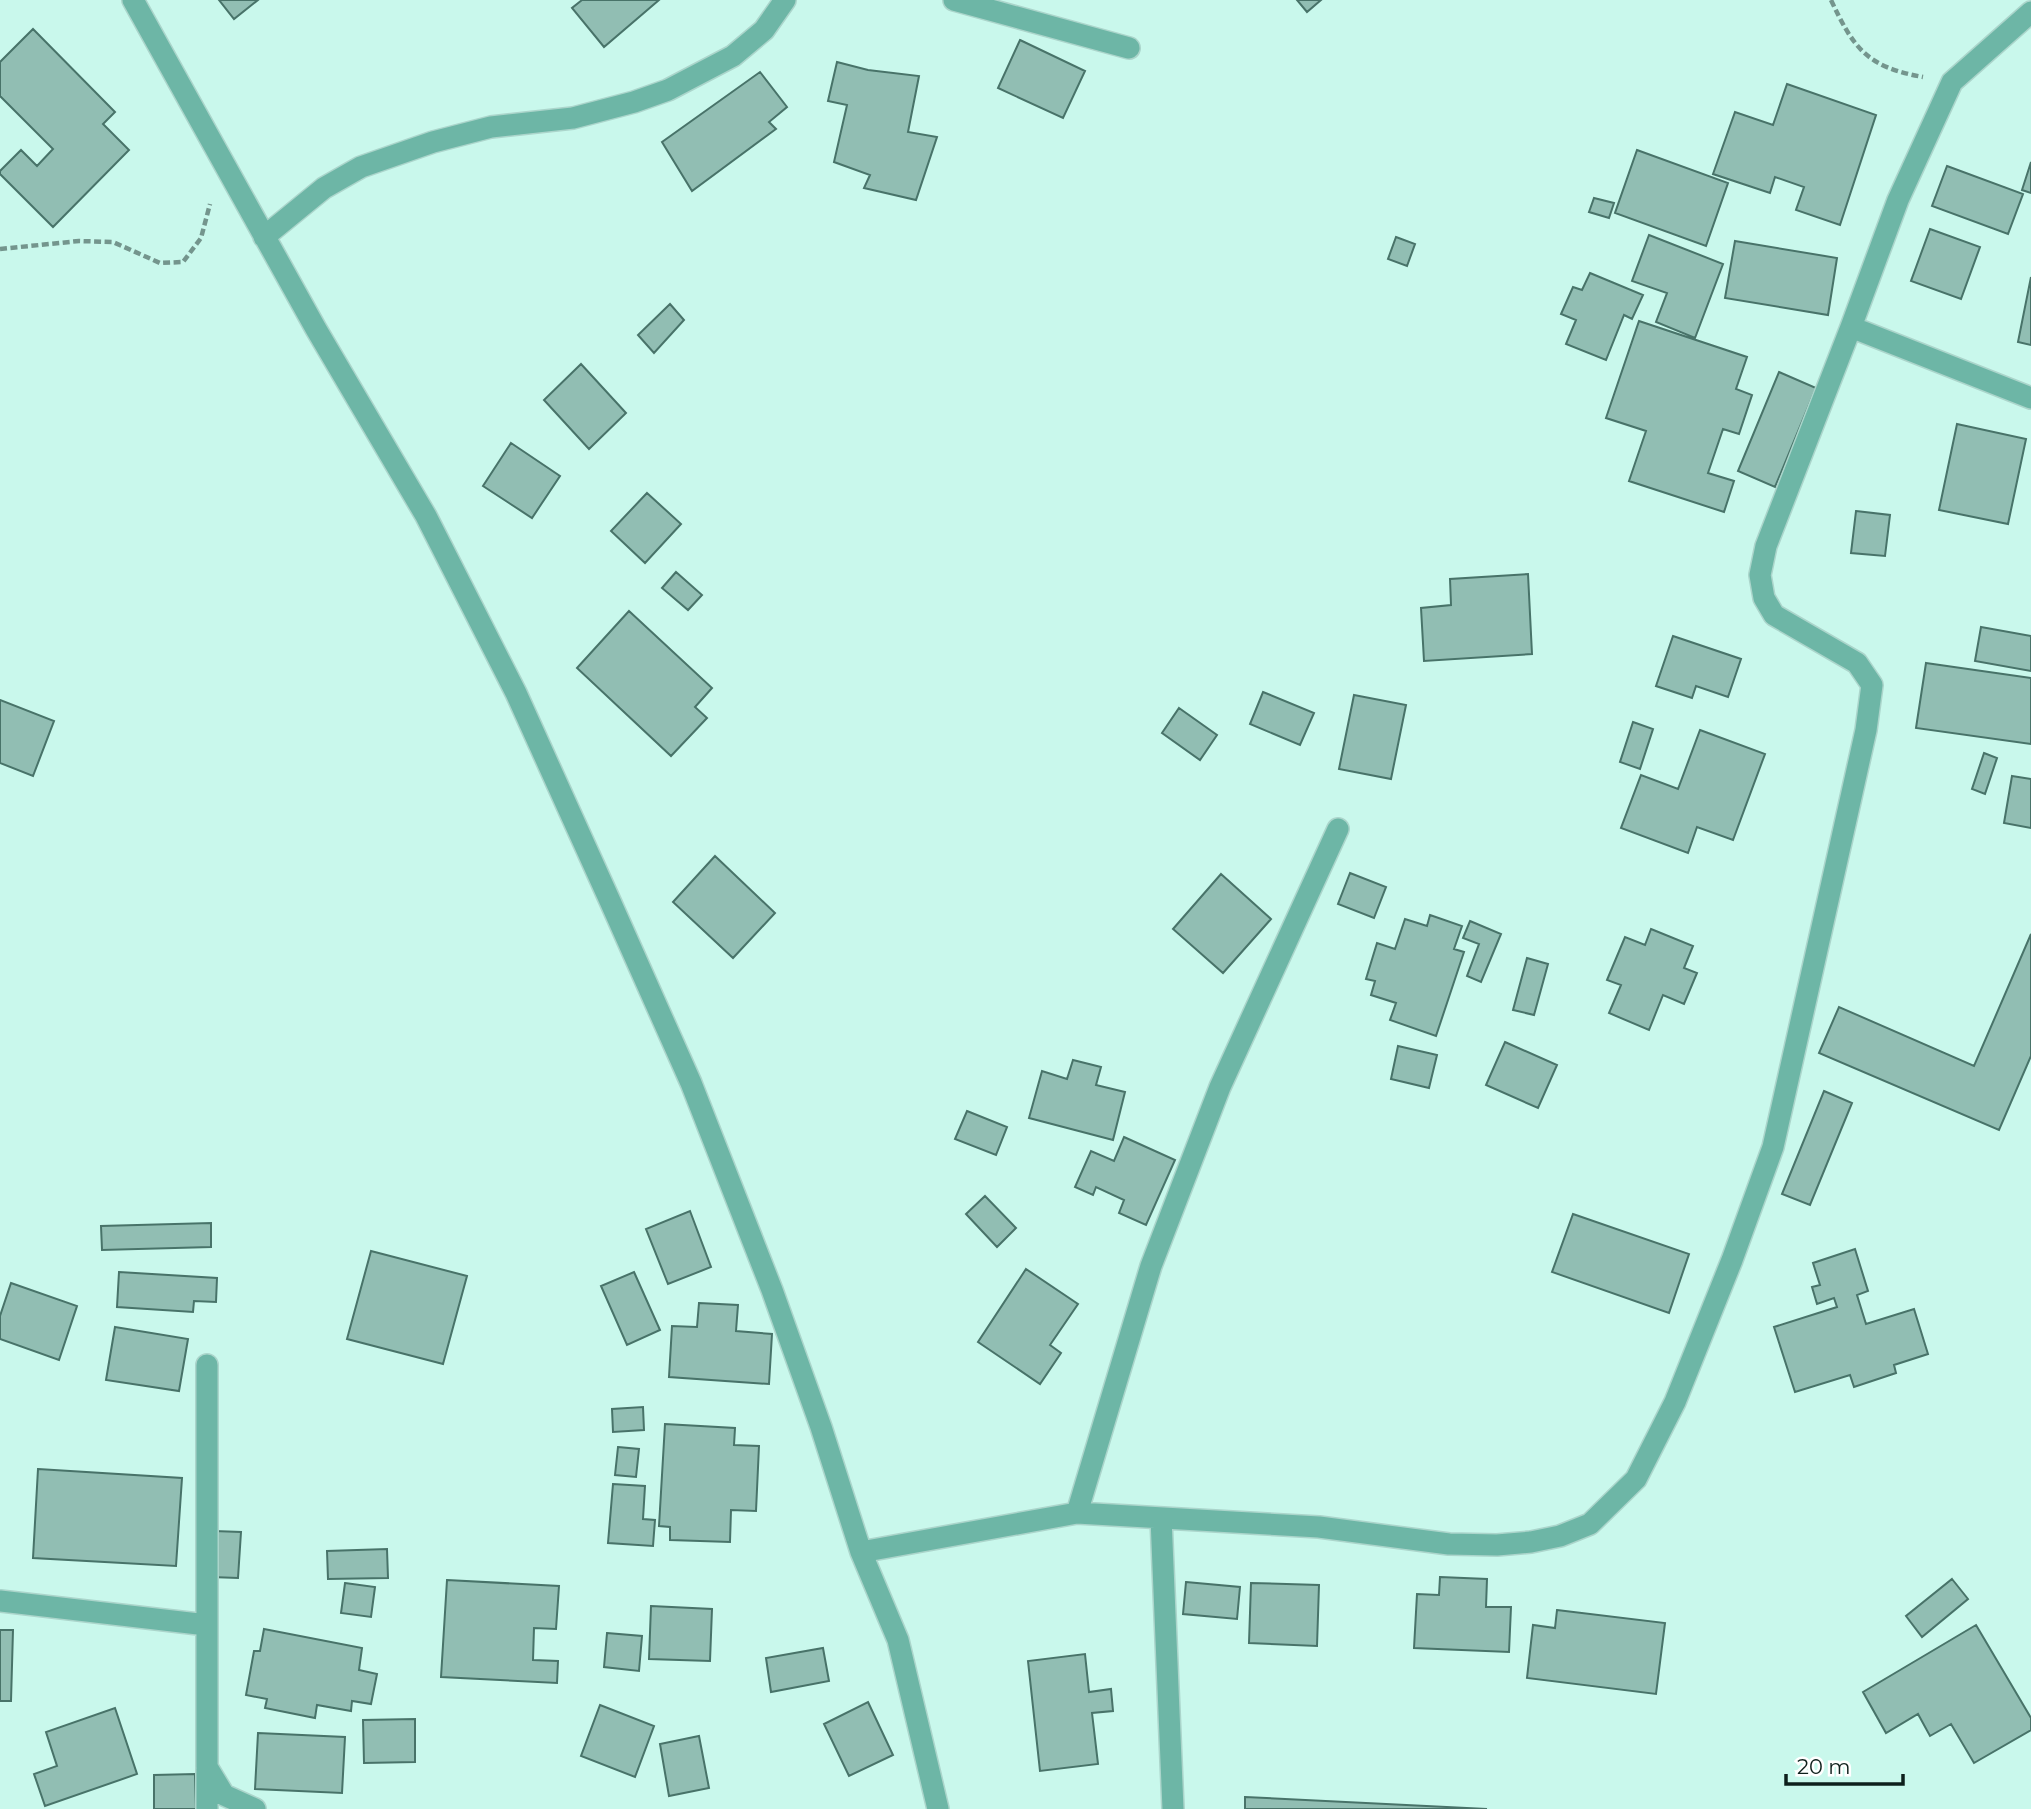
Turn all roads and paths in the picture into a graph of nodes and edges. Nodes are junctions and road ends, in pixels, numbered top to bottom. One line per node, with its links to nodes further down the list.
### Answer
1 (132, 0): 9 (street)
2 (785, 0): 9 (street)
3 (954, 0): 6 (street)
4 (1831, 0): 7 (path)
5 (2031, 12): 7 (street)
6 (1129, 48)
7 (1952, 82): 11 (street)
8 (210, 201): 10 (path)
9 (264, 237): 17 (street)
10 (0, 248)
11 (1852, 327): 12 (street); 16 (street)
12 (2031, 398)
13 (1338, 829): 15 (street)
14 (207, 1365): 19 (street)
15 (1077, 1513): 16 (street); 17 (street)
16 (1161, 1518): 24 (street)
17 (861, 1552): 23 (street)
18 (0, 1601): 19 (street)
19 (207, 1625): 20 (street)
20 (207, 1767): 21 (street); 22 (street)
21 (207, 1809)
22 (255, 1809)
23 (938, 1809)
24 (1173, 1809)

